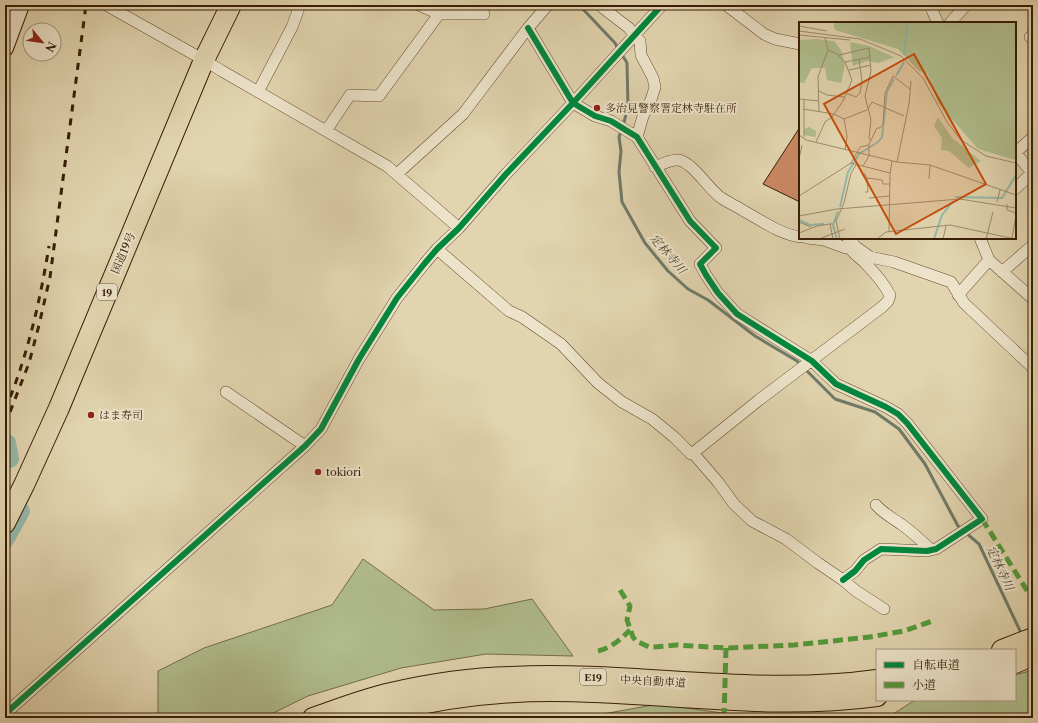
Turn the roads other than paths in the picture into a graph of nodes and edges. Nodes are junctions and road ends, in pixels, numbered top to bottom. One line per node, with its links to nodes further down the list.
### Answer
1 (21, 5): 20 (main road)
2 (106, 5): 21 (street)
3 (216, 5): 21 (highway, 国道19号 / 19)
4 (231, 5): 21 (highway, 国道19号 / 19)
5 (300, 5): 22 (street)
6 (419, 5): 13 (street)
7 (548, 5): 17 (street)
8 (601, 5): 18 (street)
9 (662, 5): 18 (street)
10 (726, 5): 19 (street)
11 (932, 5): 15 (street)
12 (966, 5): 16 (street)
13 (439, 14): 14 (street); 24 (street)
14 (484, 14)
15 (938, 22)
16 (951, 22)
17 (528, 28): 23 (street); 30 (street)
18 (634, 35): 23 (street); 26 (street)
19 (799, 44)
20 (5, 48)
21 (199, 57): 22 (street); 49 (highway, 国道19号 / 19); 51 (highway, 国道19号 / 19)
22 (258, 92): 24 (street)
23 (573, 103): 26 (street); 33 (street)
24 (326, 131): 30 (street)
25 (1033, 136): 27 (street)
26 (637, 137): 29 (street)
27 (1016, 151)
28 (1016, 153): 31 (street)
29 (655, 167): 34 (street); 44 (street)
30 (398, 174): 33 (street)
31 (1033, 174): 32 (street)
32 (1016, 188)
33 (459, 228): 39 (street)
34 (799, 237)
35 (816, 239): 37 (street)
36 (980, 239): 40 (street)
37 (851, 244): 42 (street); 44 (street)
38 (1033, 246): 41 (street)
39 (437, 249): 47 (street); 48 (street)
40 (989, 260): 41 (street); 42 (street)
41 (1002, 272): 43 (street)
42 (958, 295): 45 (street)
43 (1033, 299)
44 (812, 361): 48 (street); 52 (street)
45 (1033, 368)
46 (226, 392): 47 (street)
47 (305, 446): 61 (street)
48 (693, 453): 53 (street)
49 (5, 495)
50 (876, 505): 52 (street)
51 (5, 523)
52 (931, 550): 53 (street)
53 (843, 580): 54 (street)
54 (884, 609)
55 (1033, 638): 56 (highway)
56 (1005, 649)
57 (1033, 655): 58 (highway)
58 (1016, 662)
59 (876, 680): 62 (highway, 中央自動車道 / E19)
60 (876, 696): 63 (highway, 中央自動車道 / E19)
61 (5, 714)
62 (313, 718)
63 (362, 718)

